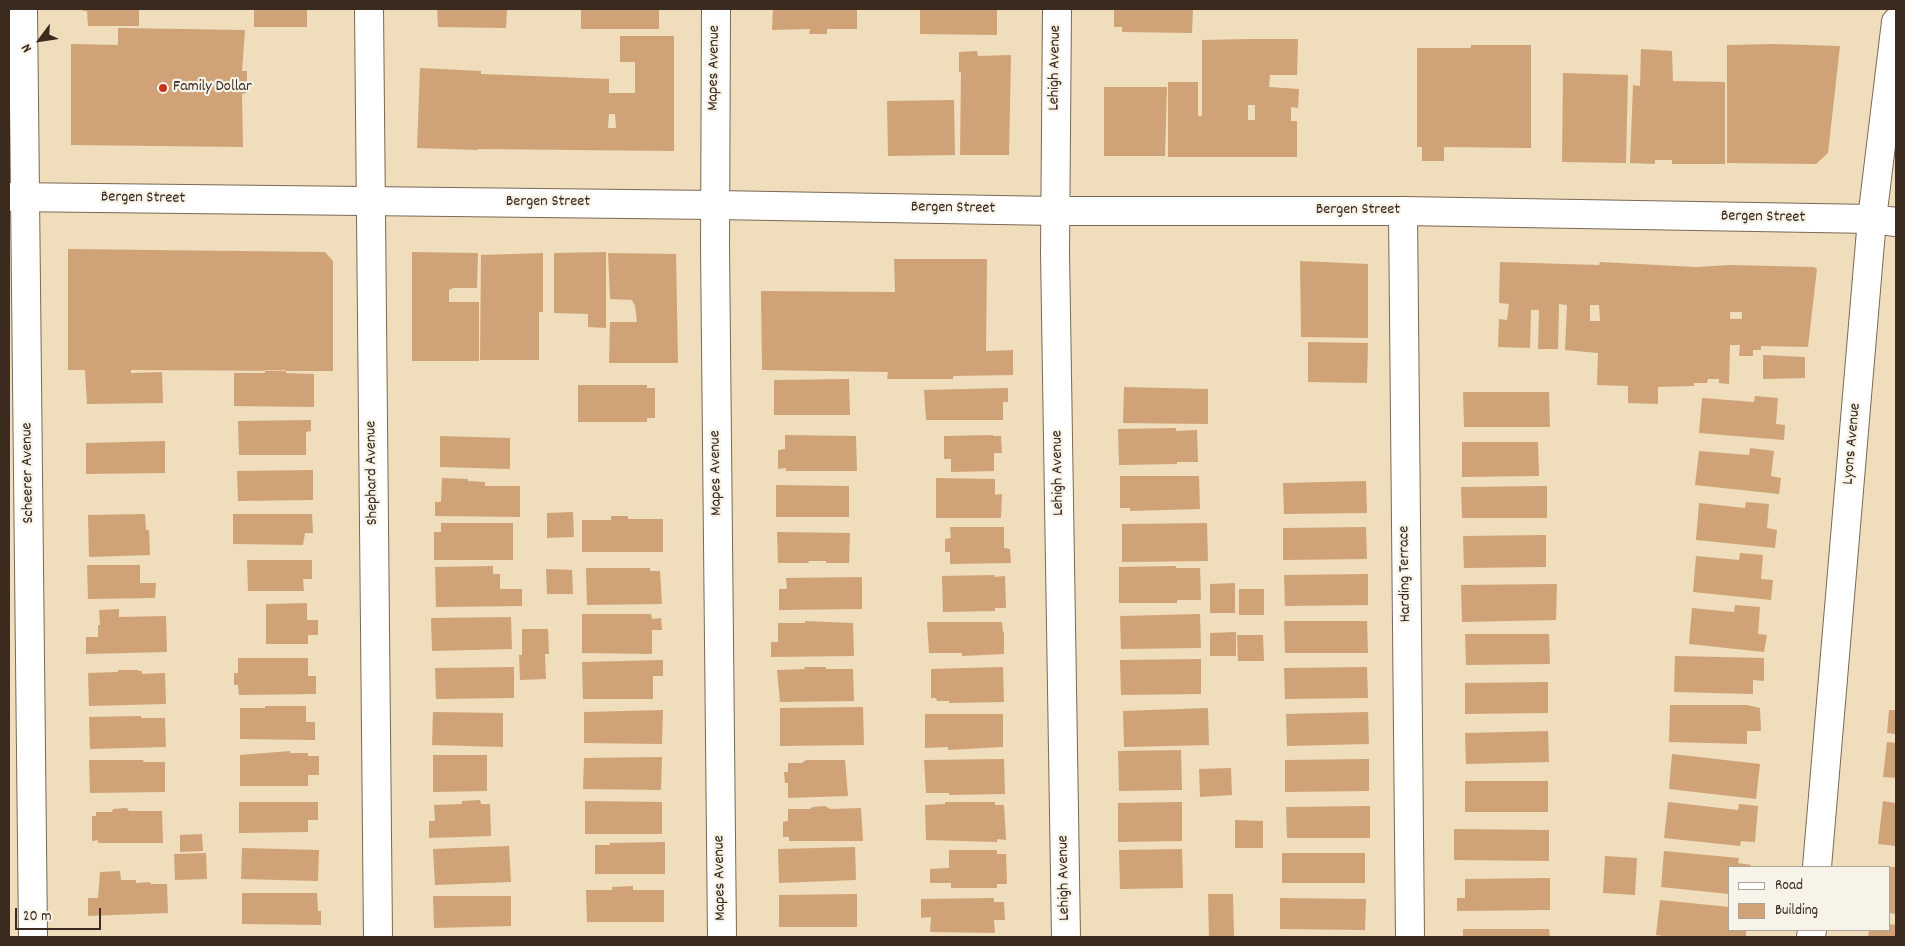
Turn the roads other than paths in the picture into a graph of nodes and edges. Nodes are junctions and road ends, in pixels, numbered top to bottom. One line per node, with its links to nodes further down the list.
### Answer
1 (23, 9): 6 (street, Scheerer Avenue)
2 (369, 9): 7 (street, Shephard Avenue)
3 (716, 9): 8 (street, Mapes Avenue)
4 (1057, 9): 9 (street, Lehigh Avenue)
5 (1896, 22): 11 (street, Lyons Avenue)
6 (18, 197): 7 (street, Bergen Street); 13 (street, Scheerer Avenue)
7 (371, 202): 8 (street, Bergen Street); 14 (street, Shephard Avenue)
8 (716, 204): 9 (street, Bergen Street); 15 (street, Mapes Avenue)
9 (1055, 211): 10 (street, Bergen Street); 16 (street, Lehigh Avenue)
10 (1403, 211): 11 (street, Bergen Street); 17 (street, Harding Terrace)
11 (1884, 221): 12 (street, Lyons Avenue)
12 (1817, 866)
13 (33, 937)
14 (378, 937)
15 (722, 937)
16 (1066, 937)
17 (1410, 937)

